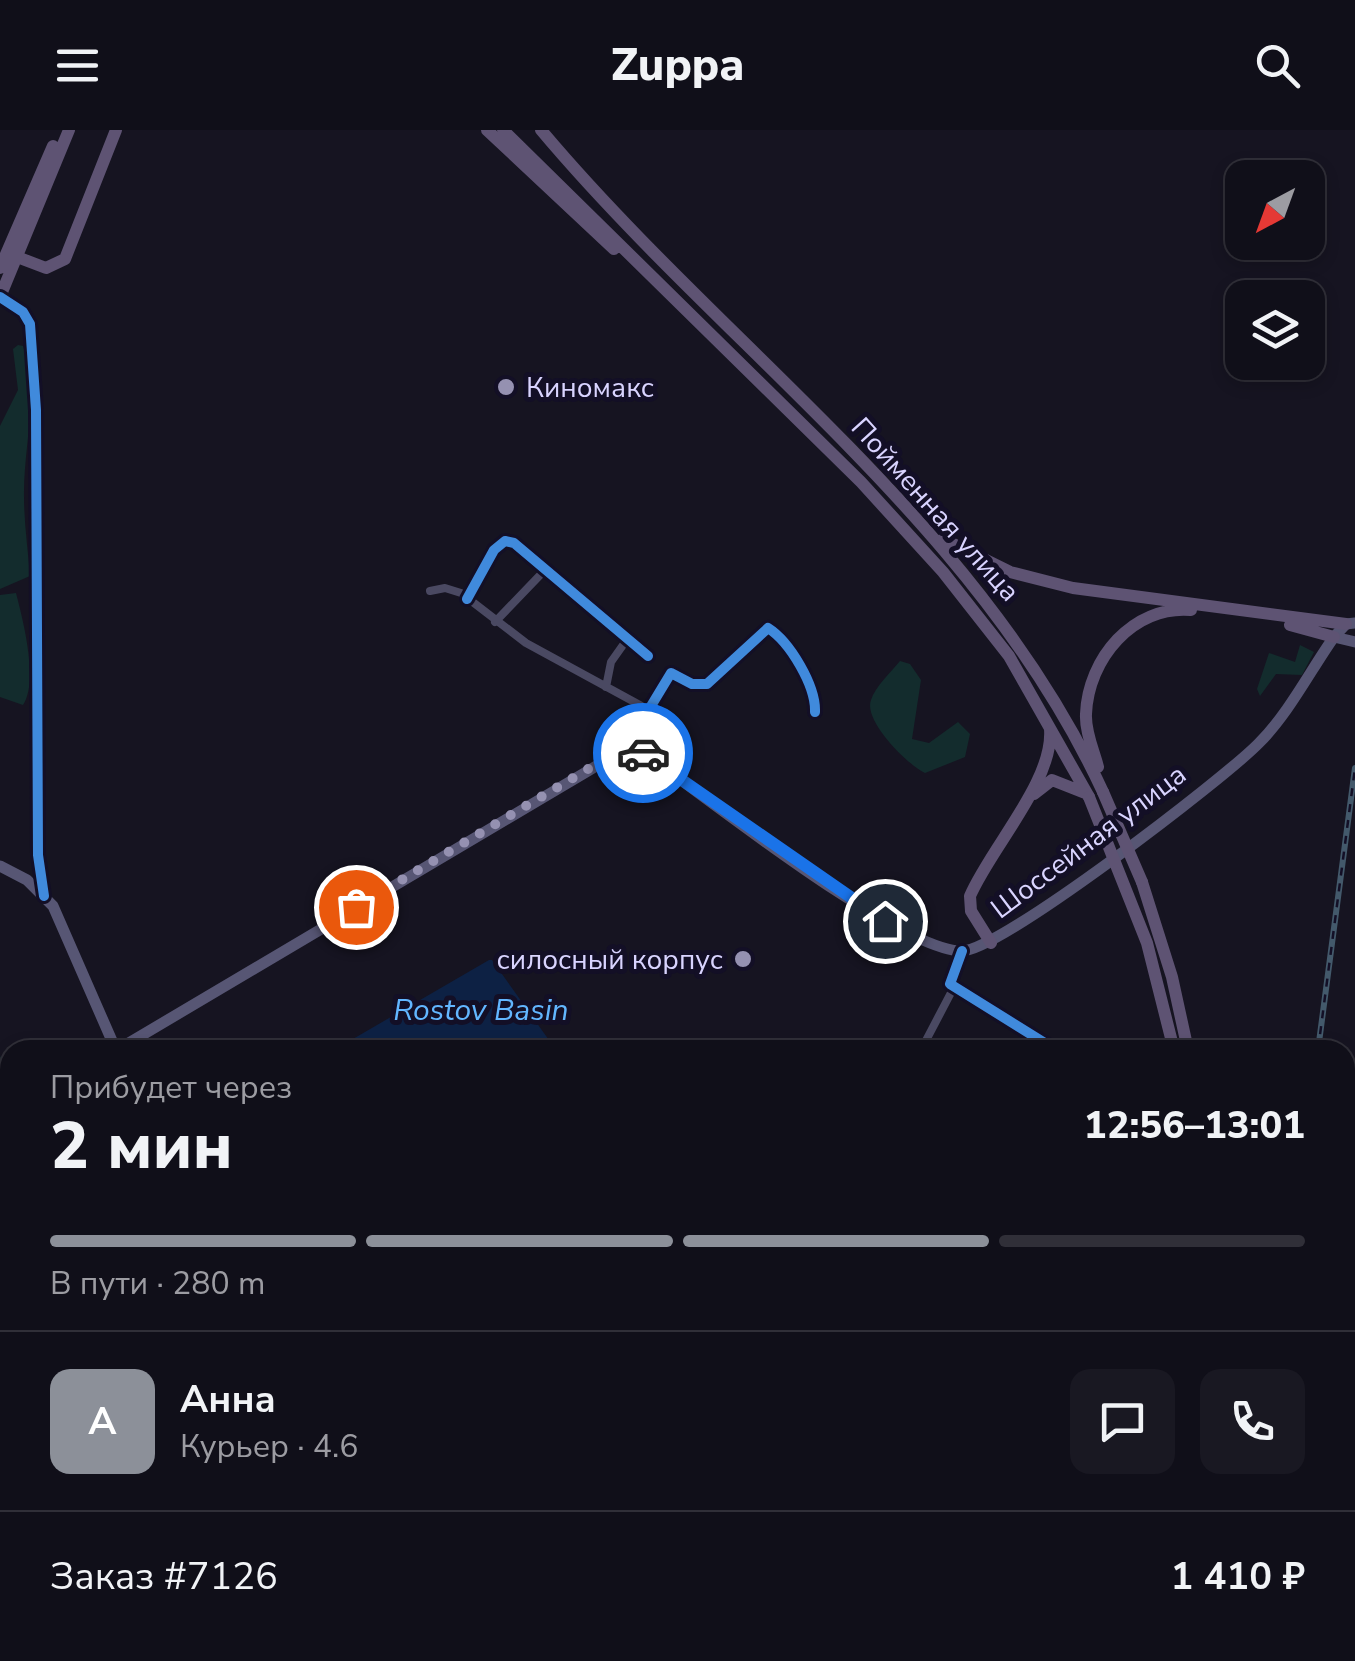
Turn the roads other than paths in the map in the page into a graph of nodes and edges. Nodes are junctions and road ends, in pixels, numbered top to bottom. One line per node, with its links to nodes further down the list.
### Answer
1 (56, 130): 8 (main road)
2 (69, 130): 7 (main road)
3 (487, 130): 10 (main road)
4 (503, 130): 10 (main road)
5 (543, 131): 11 (main road, Пойменная улица)
6 (113, 137): 7 (main road)
7 (16, 257): 9 (main road)
8 (0, 268)
9 (0, 297): 29 (street)
10 (685, 308): 25 (main road, Пойменная улица)
11 (904, 504): 16 (main road); 27 (main road, Пойменная улица)
12 (544, 570): 14 (street); 15 (street); 19 (street)
13 (430, 592): 14 (street)
14 (467, 598): 15 (street)
15 (495, 622): 22 (street)
16 (1325, 622): 17 (main road); 18 (main road)
17 (1351, 624): 18 (main road)
18 (1334, 637): 20 (main road); 27 (main road); 30 (main road, Шоссейная улица)
19 (628, 638): 21 (street); 22 (street)
20 (1355, 642)
21 (648, 656)
22 (606, 688): 23 (street)
23 (649, 710): 24 (street); 26 (street)
24 (815, 712)
25 (1050, 726): 27 (main road, Пойменная улица); 30 (main road)
26 (625, 749): 31 (main road); 34 (main road)
27 (1098, 793): 30 (main road); 37 (main road, bridge); 38 (main road, bridge)
28 (0, 866): 29 (main road)
29 (44, 896): 33 (main road)
30 (994, 941): 31 (main road, Шоссейная улица)
31 (962, 951): 32 (street)
32 (952, 986): 35 (street); 36 (street)
33 (112, 1040)
34 (133, 1040)
35 (926, 1040)
36 (1040, 1040)
37 (1171, 1040)
38 (1185, 1040)

